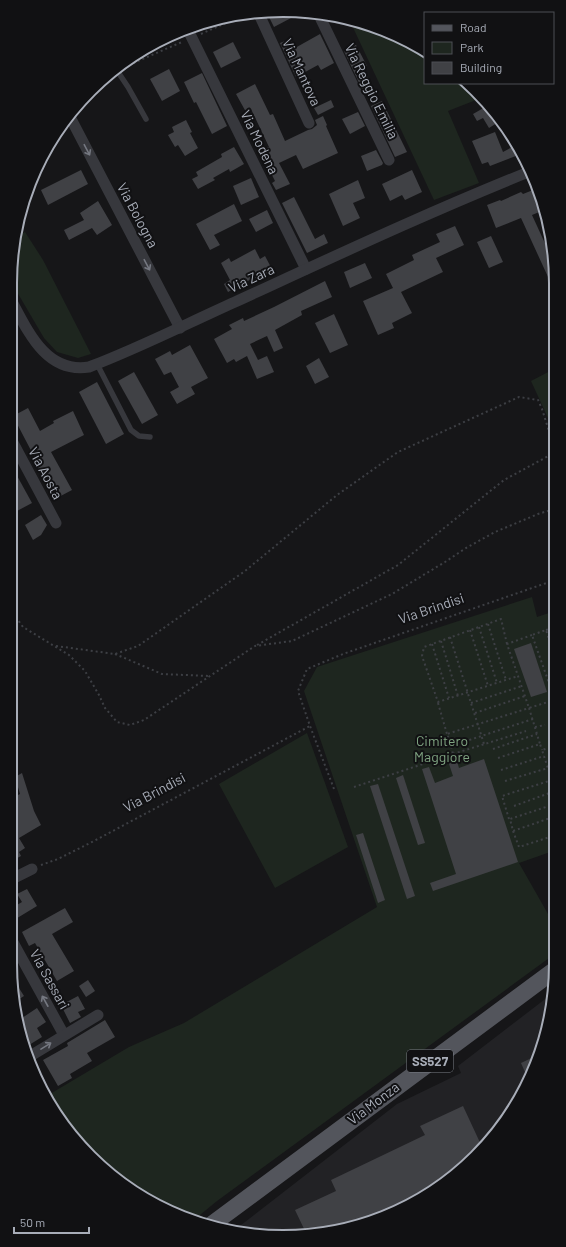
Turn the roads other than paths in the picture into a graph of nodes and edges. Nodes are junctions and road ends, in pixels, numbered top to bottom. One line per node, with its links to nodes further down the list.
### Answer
1 (261, 18): 7 (street, Via Mantova)
2 (321, 20): 8 (street, Via Reggio Emilia)
3 (189, 33): 10 (street, Via Modena)
4 (119, 74): 5 (lane)
5 (146, 119)
6 (72, 121): 12 (street, Via Bologna, one-way to 12)
7 (309, 123)
8 (389, 160)
9 (526, 174): 10 (street, Via Zara)
10 (306, 269): 12 (street, Via Zara)
11 (17, 310): 13 (street, Via Zara)
12 (180, 328): 13 (street, Via Zara)
13 (97, 364): 14 (lane)
14 (150, 437)
15 (17, 450): 16 (street, Via Aosta)
16 (56, 523)
17 (32, 868): 18 (street)
18 (17, 876)
19 (17, 950): 22 (street, Via Sassari, one-way to 19)
20 (548, 974): 24 (main road, Via Monza / SS527)
21 (98, 1014): 22 (street)
22 (64, 1035): 23 (street, one-way to 22)
23 (33, 1054)
24 (216, 1221)

